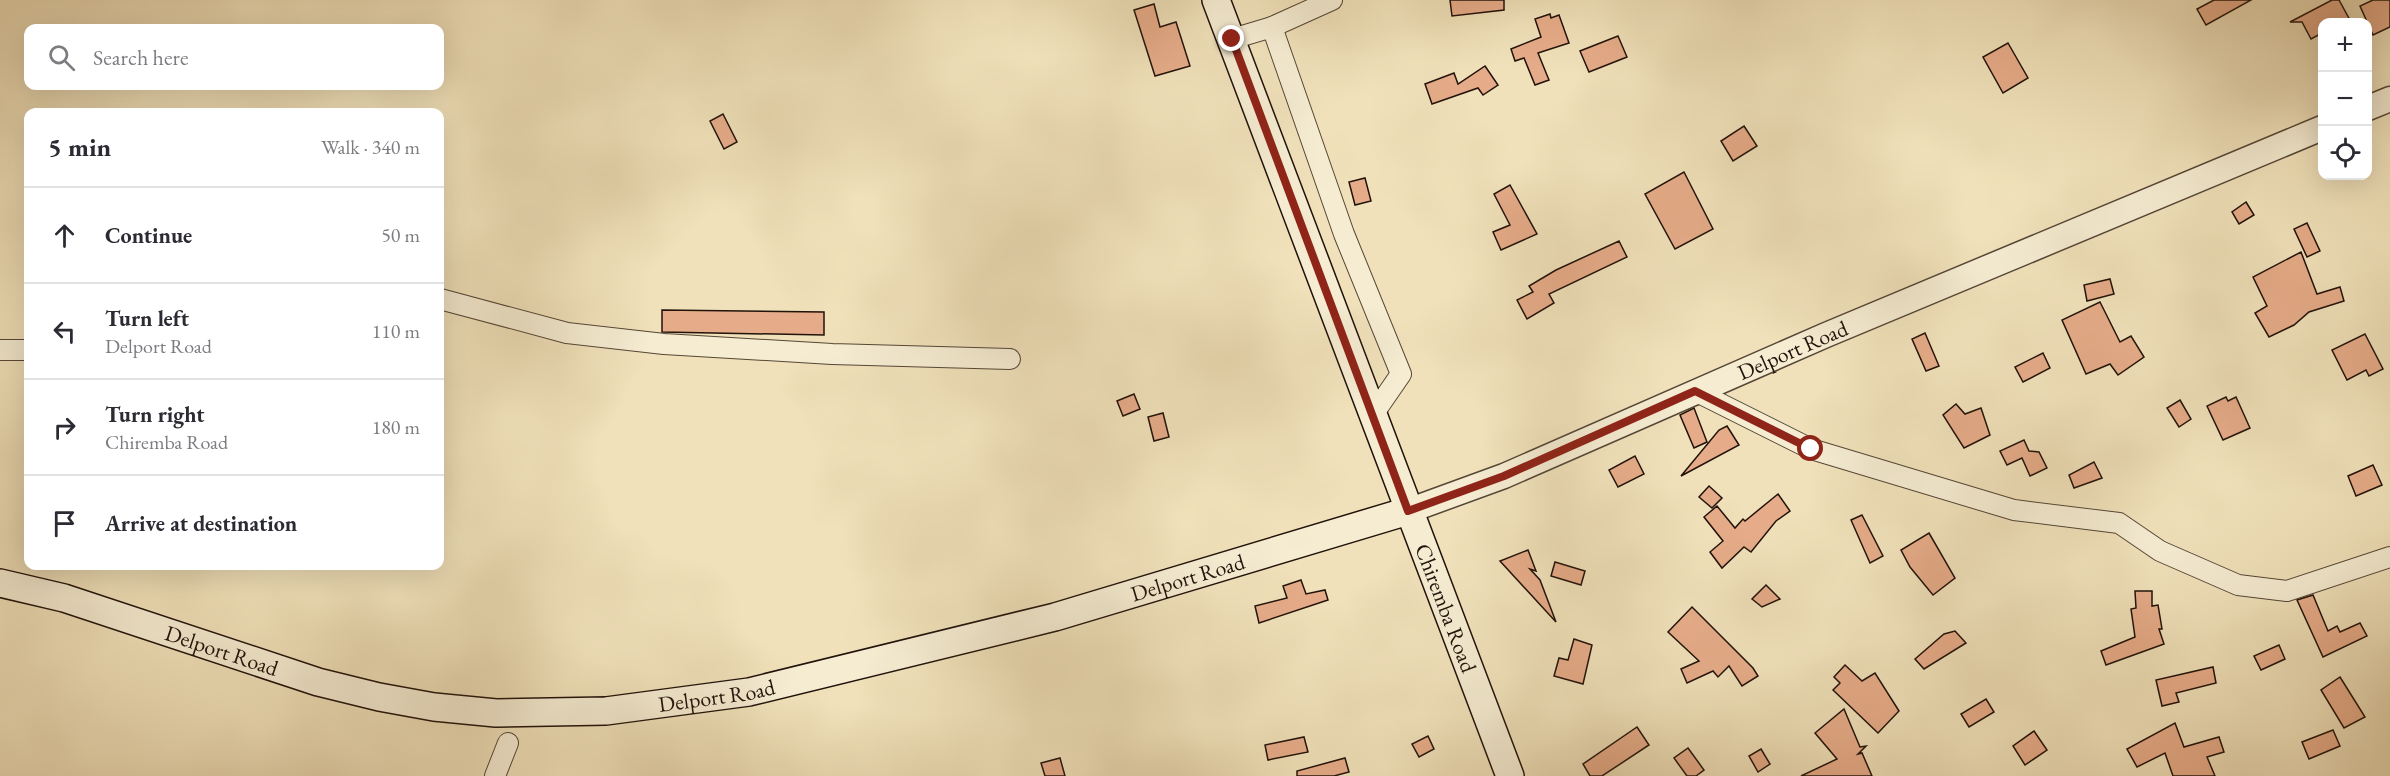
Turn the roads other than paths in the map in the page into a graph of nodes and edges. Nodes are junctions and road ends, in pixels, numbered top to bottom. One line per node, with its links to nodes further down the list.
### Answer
1 (1216, 0): 4 (main road, Chiremba Road)
2 (1332, 0): 3 (street)
3 (1272, 27): 4 (street); 13 (street)
4 (1232, 39): 13 (main road, Chiremba Road)
5 (2390, 99): 6 (street)
6 (2372, 106)
7 (2318, 130): 12 (street, Delport Road)
8 (444, 300): 11 (street)
9 (0, 350): 10 (street)
10 (24, 350)
11 (1011, 359)
12 (1695, 391): 14 (street, Delport Road); 15 (street)
13 (1372, 416): 14 (main road, Chiremba Road)
14 (1408, 511): 16 (main road, Delport Road); 19 (main road, Chiremba Road)
15 (2390, 557)
16 (0, 583)
17 (508, 743): 18 (street)
18 (495, 776)
19 (1510, 776)

